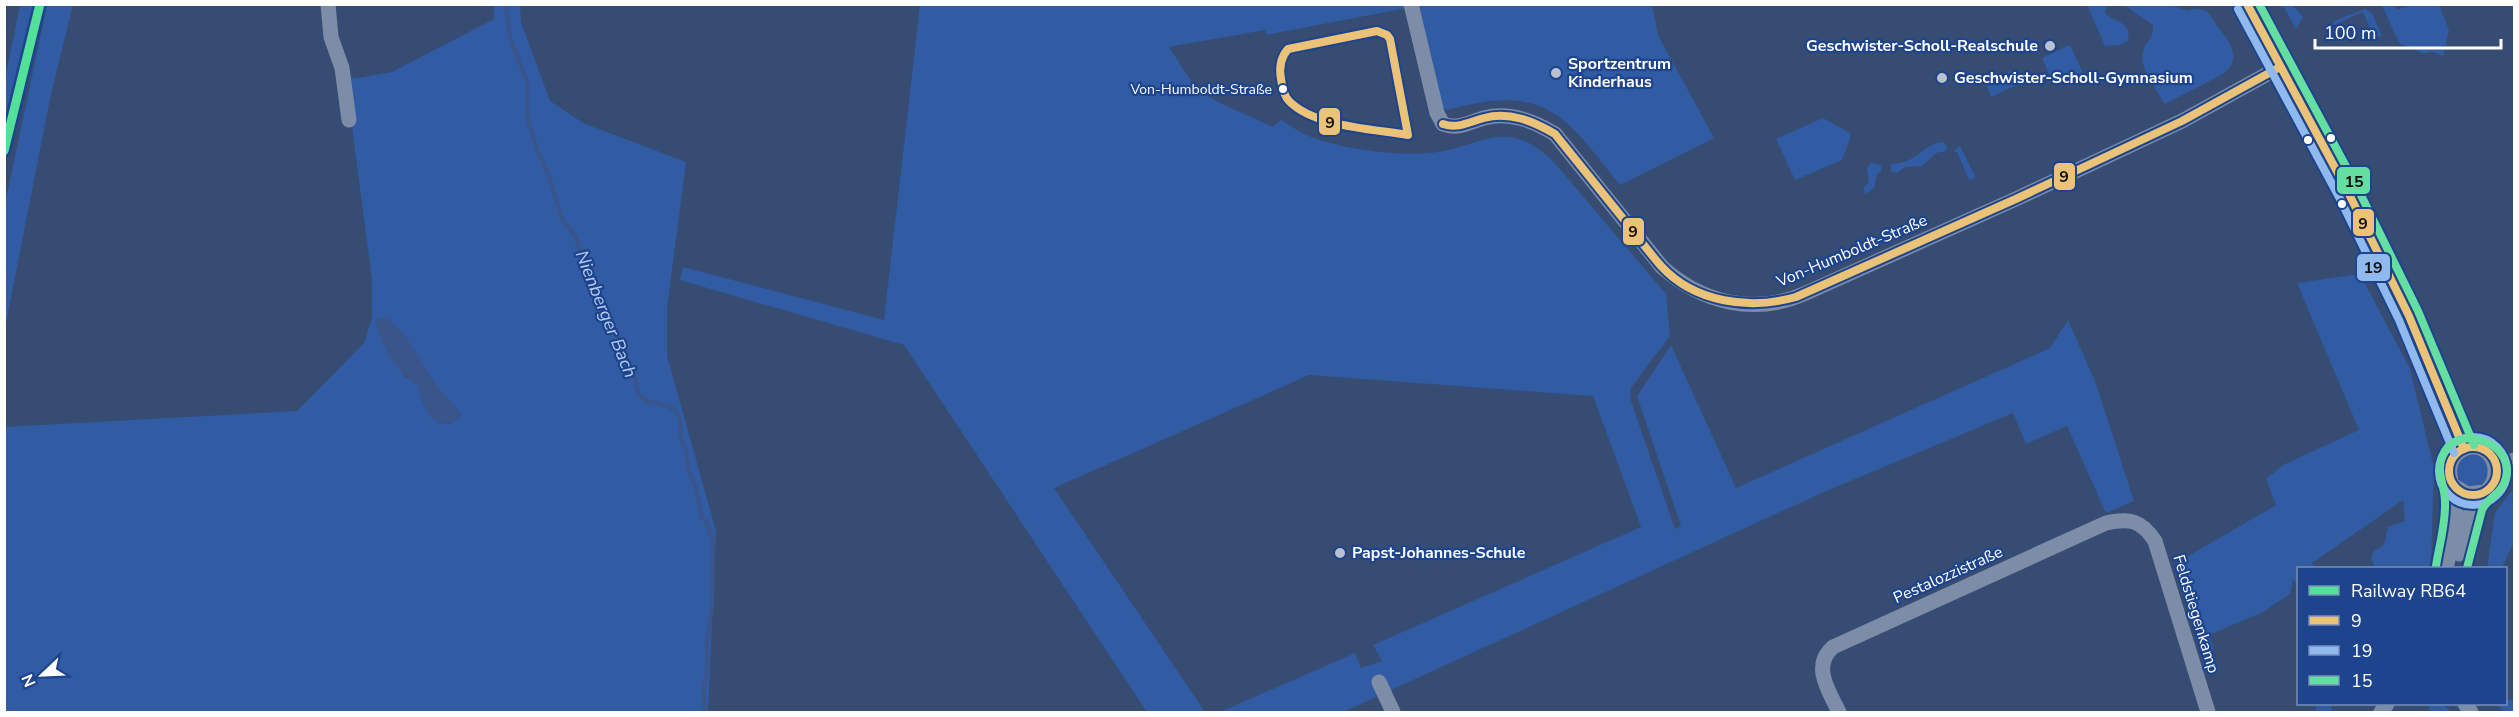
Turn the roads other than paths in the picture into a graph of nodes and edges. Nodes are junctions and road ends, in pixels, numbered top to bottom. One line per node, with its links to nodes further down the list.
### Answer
1 (328, 4): 5 (street)
2 (1411, 4): 4 (street, Von-Humboldt-Straße)
3 (2247, 4): 4 (street)
4 (2280, 67): 6 (street)
5 (349, 120)
6 (2464, 449): 8 (street); 9 (street)
7 (2514, 460): 8 (street)
8 (2496, 466): 10 (street)
9 (2454, 486): 10 (street); 12 (street)
10 (2481, 494): 13 (street)
11 (2146, 527): 16 (street, Pestalozzistraße); 17 (street, Feldstiegenkamp)
12 (2446, 567)
13 (2456, 567)
14 (1379, 682): 15 (street)
15 (1393, 712)
16 (1839, 712)
17 (2208, 712)

